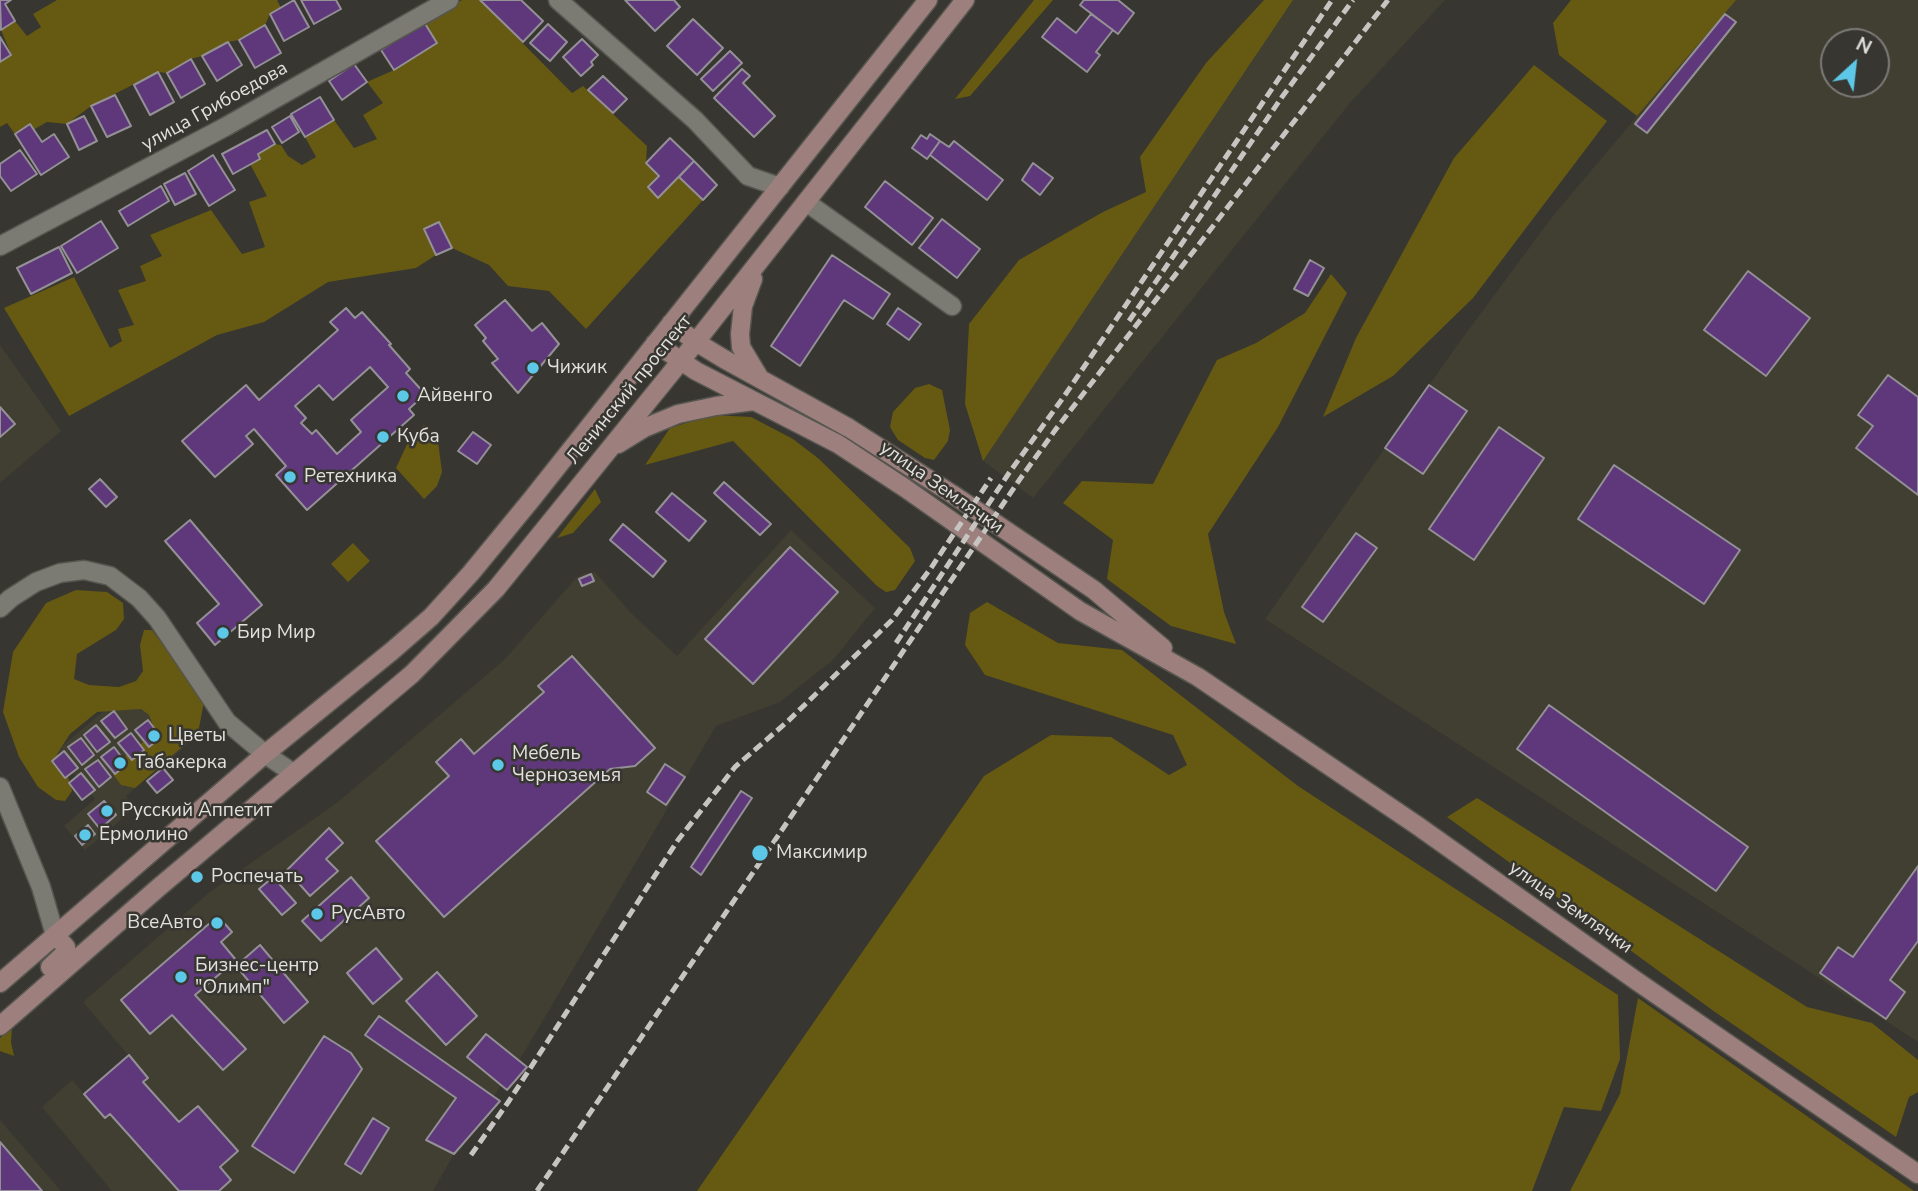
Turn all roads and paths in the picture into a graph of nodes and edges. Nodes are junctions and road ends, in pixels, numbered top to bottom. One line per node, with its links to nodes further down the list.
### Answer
1 (449, 0): 7 (street, улица Грибоедова)
2 (558, 0): 5 (street)
3 (928, 0): 5 (main road, Ленинский проспект)
4 (965, 0): 6 (main road, Ленинский проспект)
5 (779, 187): 10 (main road, Ленинский проспект)
6 (806, 202): 8 (main road, Ленинский проспект); 9 (street)
7 (0, 246)
8 (760, 260): 11 (main road, Ленинский проспект); 14 (main road)
9 (952, 306)
10 (671, 323): 11 (main road, улица Землячки); 12 (main road, Ленинский проспект)
11 (696, 342): 13 (main road, Ленинский проспект); 14 (main road, улица Землячки)
12 (654, 343): 13 (main road, улица Землячки); 19 (main road, Ленинский проспект)
13 (680, 362): 15 (main road, улица Землячки); 16 (main road, Ленинский проспект)
14 (761, 380): 18 (main road, улица Землячки)
15 (754, 401): 16 (main road); 18 (main road, улица Землячки)
16 (604, 456): 20 (main road, Ленинский проспект)
17 (0, 608): 19 (street)
18 (1198, 677): 26 (main road, улица Землячки)
19 (265, 754): 20 (street); 22 (main road, Ленинский проспект)
20 (293, 773): 24 (main road, Ленинский проспект)
21 (0, 787): 22 (street)
22 (55, 935): 23 (main road, Ленинский проспект); 24 (main road)
23 (0, 984)
24 (30, 999): 25 (main road, Ленинский проспект)
25 (0, 1026)
26 (1918, 1174)

